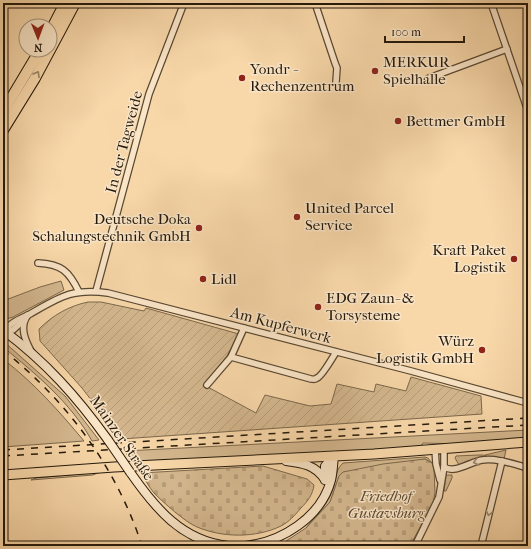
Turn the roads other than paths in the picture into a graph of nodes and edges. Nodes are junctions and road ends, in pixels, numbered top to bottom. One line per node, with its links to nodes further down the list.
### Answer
1 (65, 3): 6 (highway)
2 (75, 3): 13 (highway, one-way to 2)
3 (184, 3): 15 (street, In der Tagweide)
4 (316, 3): 10 (street)
5 (491, 3): 7 (street)
6 (57, 18)
7 (507, 49): 9 (street); 11 (street)
8 (35, 58): 12 (highway)
9 (429, 78)
10 (336, 82)
11 (527, 107)
12 (3, 112)
13 (3, 130)
14 (38, 263): 16 (street)
15 (96, 291): 16 (street, Am Kupferwerk); 19 (street, Am Kupferwerk)
16 (79, 292): 17 (street, Am Kupferwerk)
17 (30, 314): 18 (street, Am Kupferwerk); 20 (street, Am Kupferwerk)
18 (25, 319): 20 (street, Am Kupferwerk); 22 (street)
19 (244, 328): 21 (street, Am Kupferwerk); 23 (street)
20 (4, 330): 22 (main road, Mainzer Straße)
21 (336, 352): 23 (street); 25 (street, Am Kupferwerk)
22 (33, 354): 36 (main road, Mainzer Straße, bridge)
23 (230, 357): 24 (street)
24 (207, 385)
25 (528, 403)
26 (528, 442): 27 (main road)
27 (439, 449): 28 (main road); 31 (street); 35 (street)
28 (334, 456): 29 (main road); 34 (main road)
29 (278, 459): 33 (main road); 34 (main road)
30 (502, 461): 31 (street, one-way to 31); 32 (street); 39 (street, one-way to 39)
31 (444, 467): 35 (street)
32 (528, 468)
33 (3, 475)
34 (328, 481): 37 (main road)
35 (441, 485): 38 (street)
36 (228, 546)
37 (245, 546)
38 (415, 546)
39 (481, 546)

